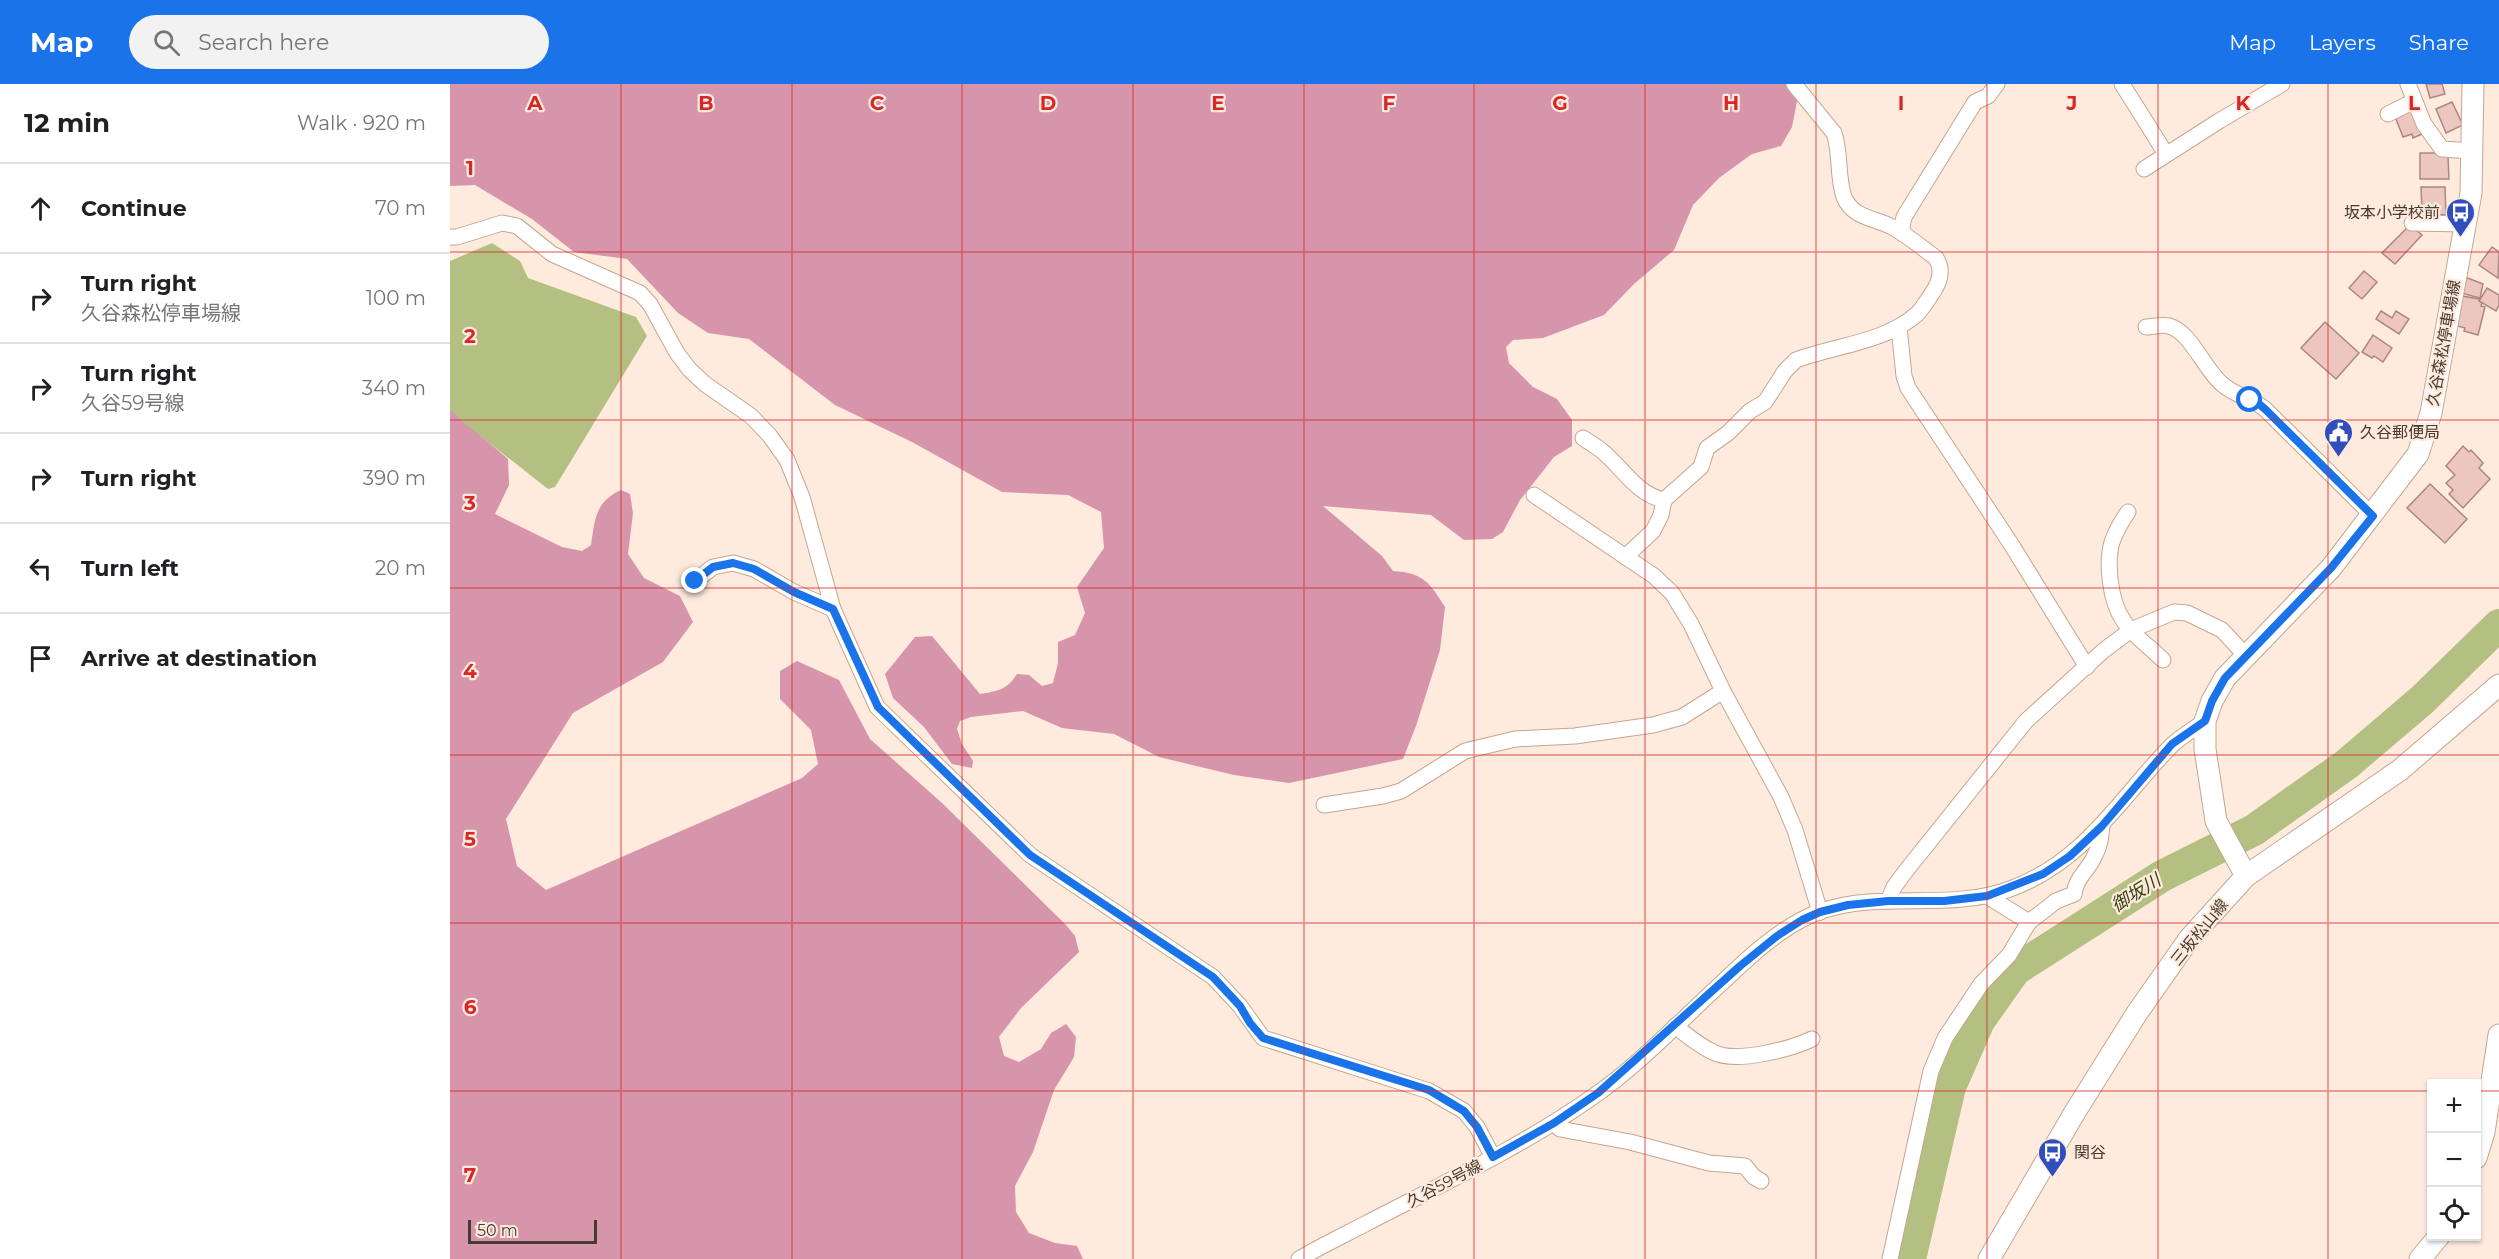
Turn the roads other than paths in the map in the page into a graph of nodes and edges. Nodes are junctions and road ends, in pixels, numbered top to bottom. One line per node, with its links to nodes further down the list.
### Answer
1 (1794, 84): 14 (street)
2 (1997, 84): 14 (street)
3 (2282, 84): 10 (street)
4 (2408, 84): 7 (street)
5 (2473, 84): 9 (main road, 久谷森松停車場線)
6 (2124, 85): 10 (street)
7 (2414, 101): 8 (street); 9 (street)
8 (2388, 114)
9 (2472, 151): 13 (main road, 久谷森松停車場線)
10 (2166, 154): 11 (street)
11 (2144, 169)
12 (2412, 223): 13 (street)
13 (2465, 224): 22 (main road, 久谷森松停車場線)
14 (1903, 234): 16 (street)
15 (450, 237): 25 (street)
16 (1899, 327): 20 (street); 29 (street)
17 (2146, 327): 22 (street)
18 (1582, 438): 20 (street)
19 (1534, 495): 23 (street)
20 (1664, 500): 23 (street)
21 (2128, 512): 26 (street)
22 (2373, 516): 27 (main road, 久谷森松停車場線)
23 (1625, 557): 31 (street)
24 (695, 581): 25 (street)
25 (833, 609): 46 (street)
26 (2131, 630): 27 (street); 28 (street); 29 (street)
27 (2245, 655): 32 (main road, 久谷森松停車場線)
28 (2163, 660)
29 (2087, 668): 37 (street)
30 (2499, 685): 35 (main road, 三坂松山線)
31 (1722, 691): 33 (street); 38 (street)
32 (2205, 721): 34 (street, 久谷59号線); 35 (main road, 久谷森松停車場線)
33 (1324, 805)
34 (2102, 826): 36 (street, 久谷59号線); 39 (street)
35 (2244, 872): 51 (main road, 三坂松山線)
36 (1987, 896): 37 (street, 久谷59号線); 39 (street)
37 (1888, 901): 38 (street, 久谷59号線)
38 (1820, 912): 40 (street, 久谷59号線)
39 (2029, 922): 50 (street)
40 (1675, 1026): 42 (street); 43 (street, 久谷59号線)
41 (2499, 1035): 44 (main road)
42 (1812, 1039)
43 (1554, 1123): 46 (street, 久谷59号線); 47 (street)
44 (2491, 1128): 45 (main road)
45 (2481, 1148)
46 (1493, 1157): 49 (street, 久谷59号線)
47 (1761, 1181)
48 (2435, 1241): 52 (main road)
49 (1299, 1259)
50 (1890, 1259)
51 (1989, 1259)
52 (2420, 1259)

